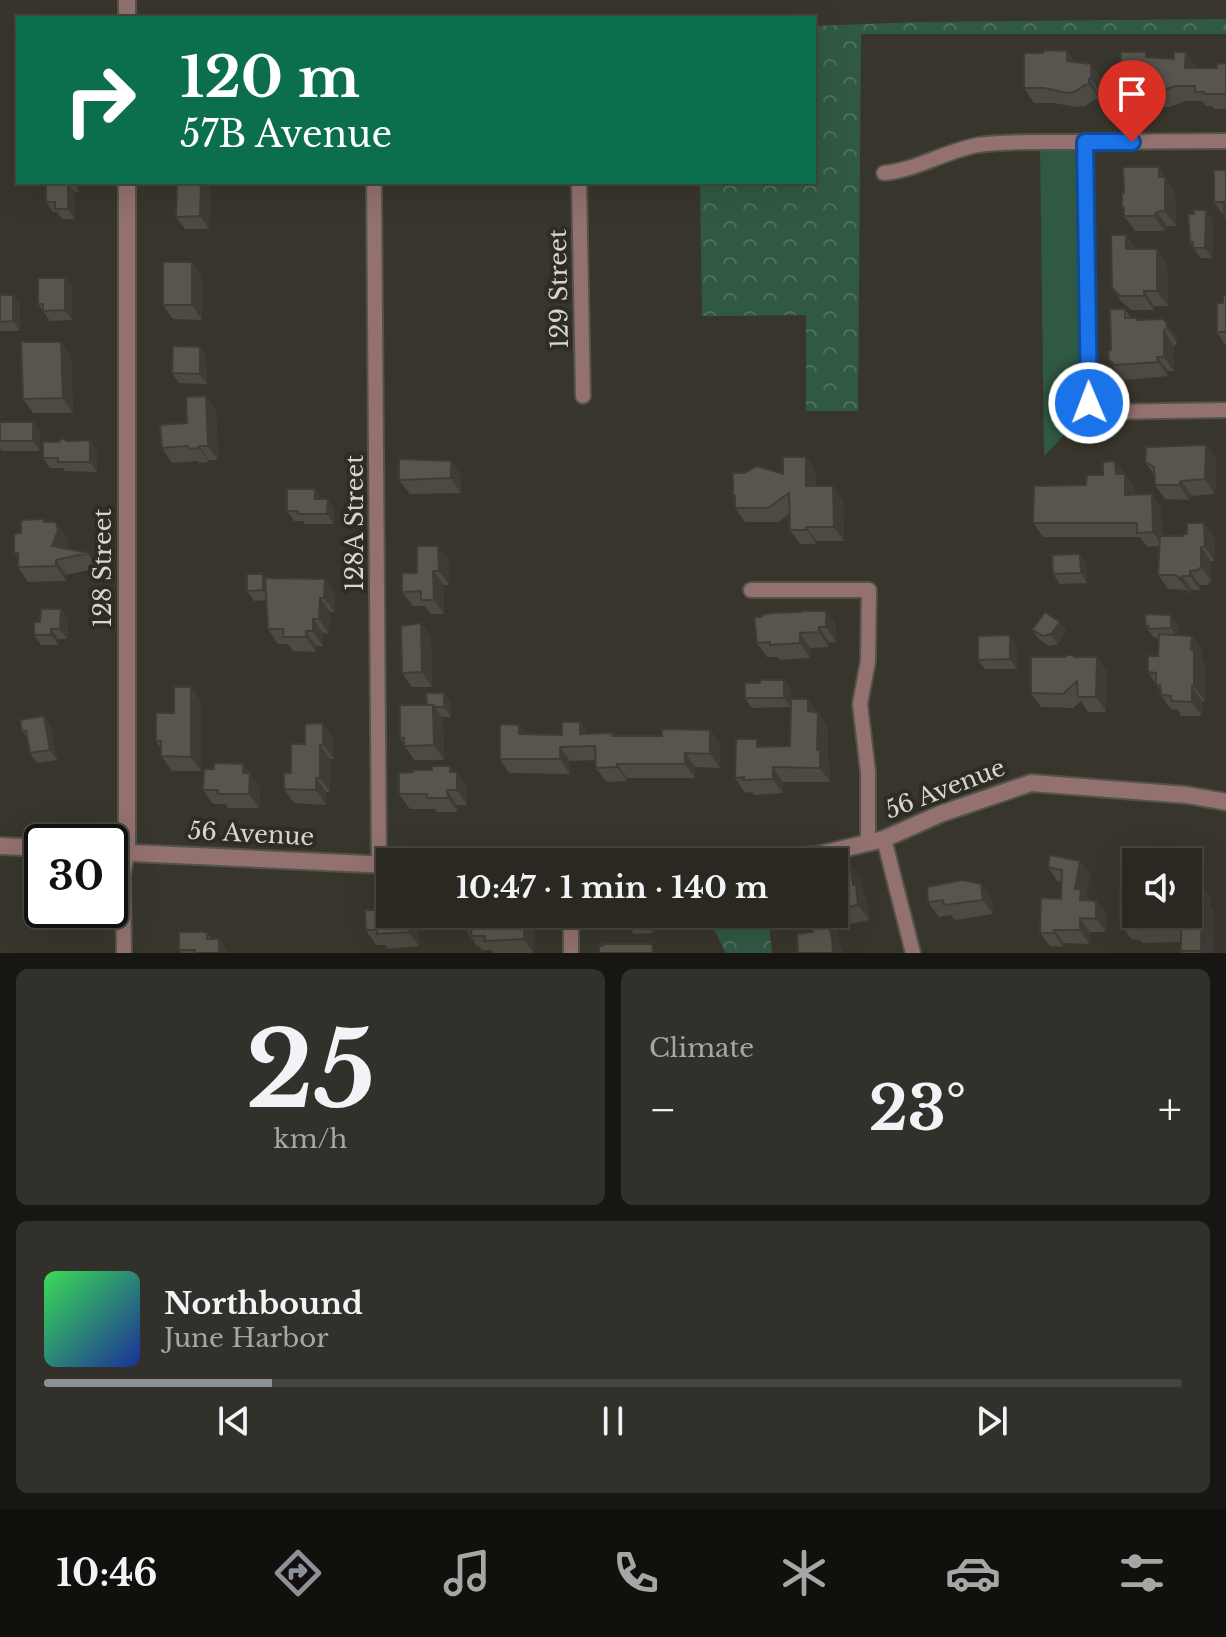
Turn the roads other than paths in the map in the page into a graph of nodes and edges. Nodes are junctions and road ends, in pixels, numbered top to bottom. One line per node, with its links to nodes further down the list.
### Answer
1 (1226, 141): 2 (street)
2 (1085, 142): 3 (street); 8 (street)
3 (884, 173)
4 (127, 184): 11 (street, 128 Street)
5 (374, 184): 15 (street, 128A Street)
6 (579, 184): 7 (street, 129 Street)
7 (583, 396)
8 (1226, 410)
9 (751, 590): 12 (street)
10 (1226, 802): 12 (street, 56 Avenue)
11 (118, 824)
12 (876, 840): 16 (street, 56 Avenue); 23 (street)
13 (0, 846): 14 (street)
14 (24, 847)
15 (384, 848)
16 (845, 848)
17 (128, 852): 18 (street, 56 Avenue)
18 (376, 864)
19 (124, 928): 21 (street, 128 Street)
20 (571, 928): 22 (street)
21 (124, 953)
22 (571, 953)
23 (913, 953)

